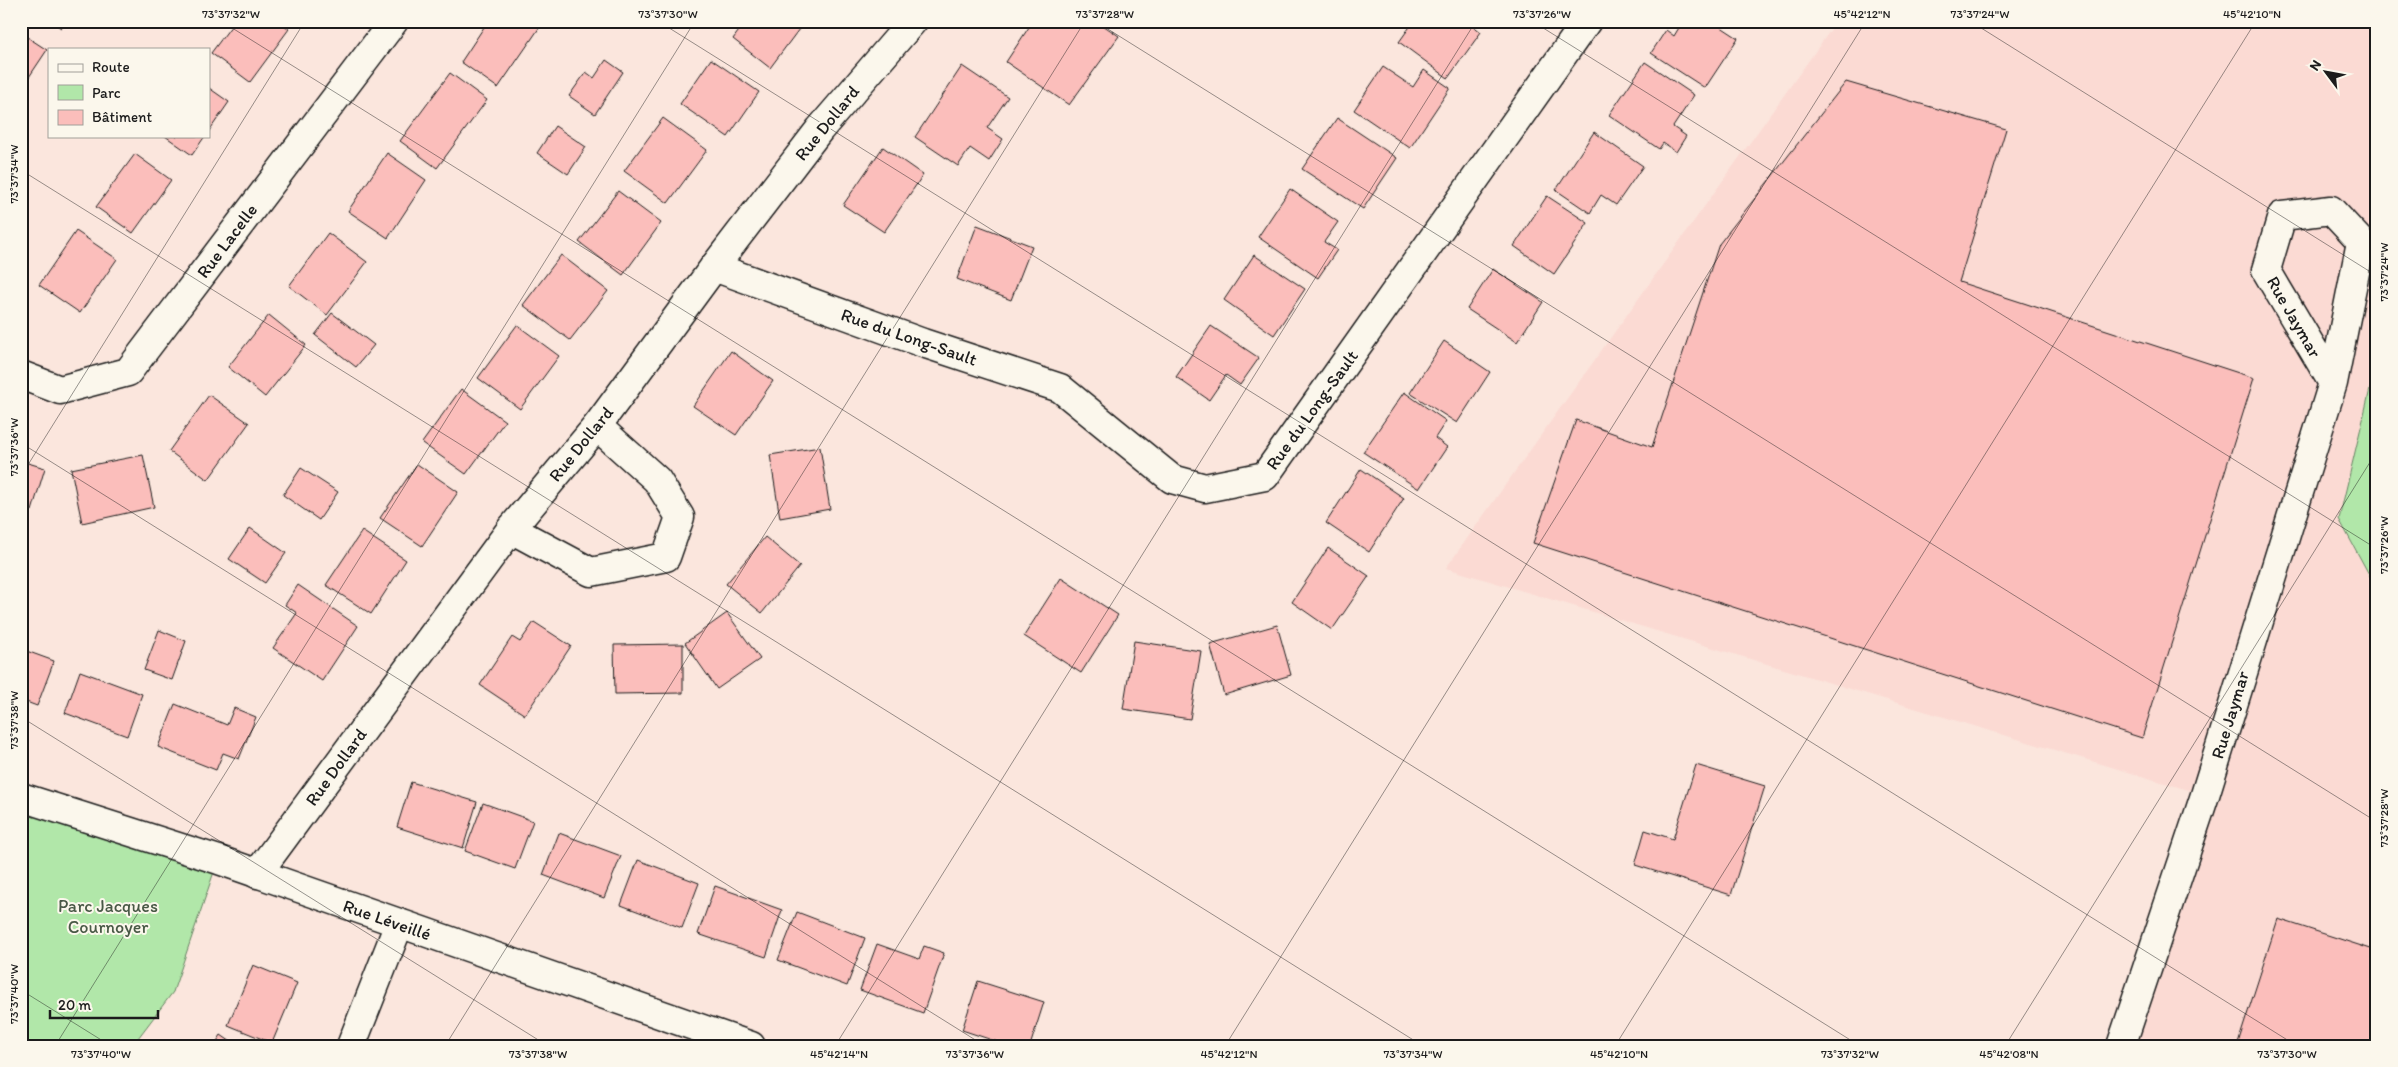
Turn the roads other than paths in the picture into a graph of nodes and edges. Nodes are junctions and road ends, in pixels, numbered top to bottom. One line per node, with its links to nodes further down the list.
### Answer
1 (394, 21): 5 (street, Rue Lacelle)
2 (913, 21): 4 (street, Rue Dollard)
3 (1587, 21): 4 (street, Rue du Long-Sault)
4 (714, 267): 7 (street, Rue Dollard)
5 (21, 375)
6 (2333, 383): 6 (street, Rue Jaymar); 14 (street, Rue Jaymar)
7 (597, 426): 8 (street, Rue Dollard); 8 (street)
8 (511, 529): 10 (street, Rue Dollard)
9 (21, 797): 10 (street, Rue Léveillé)
10 (257, 874): 11 (street, Rue Léveillé)
11 (399, 924): 12 (street); 13 (street, Rue Léveillé)
12 (351, 1046)
13 (751, 1046)
14 (2122, 1046)

